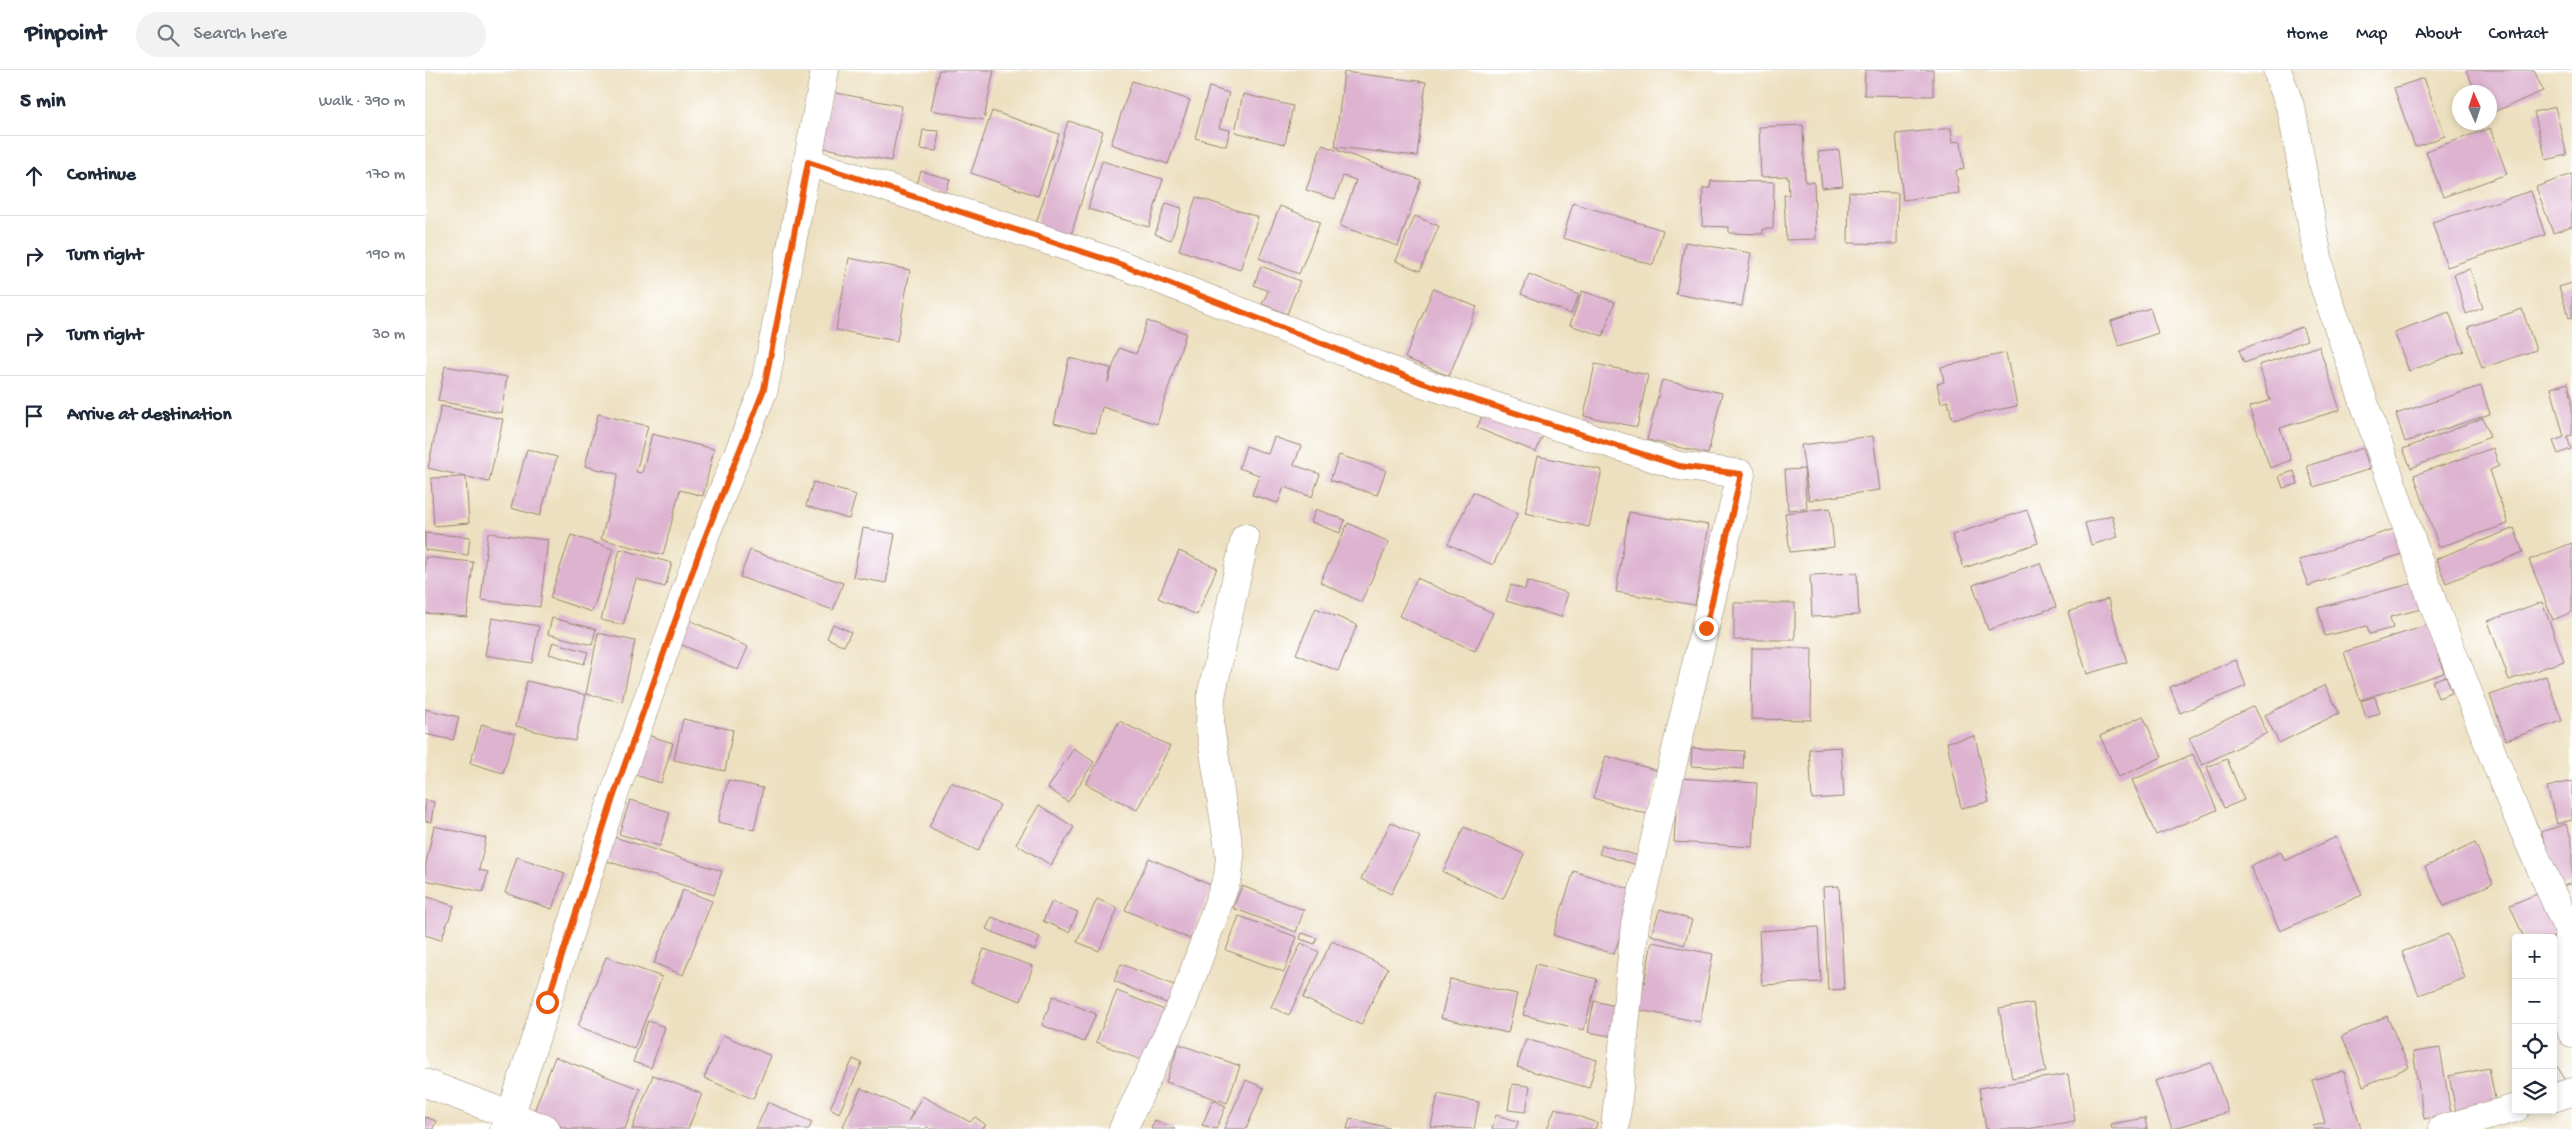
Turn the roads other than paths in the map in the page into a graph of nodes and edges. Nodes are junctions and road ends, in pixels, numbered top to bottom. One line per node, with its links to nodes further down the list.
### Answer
1 (825, 70): 3 (street)
2 (2277, 70): 5 (street)
3 (808, 162): 11 (street); 14 (street)
4 (1245, 538): 13 (street)
5 (2570, 930): 6 (street)
6 (2572, 1033)
7 (425, 1083): 11 (street)
8 (2572, 1092): 9 (street)
9 (2557, 1097)
10 (2512, 1109): 15 (street)
11 (508, 1122): 12 (street)
12 (546, 1129)
13 (1123, 1129)
14 (1615, 1129)
15 (2442, 1129)

